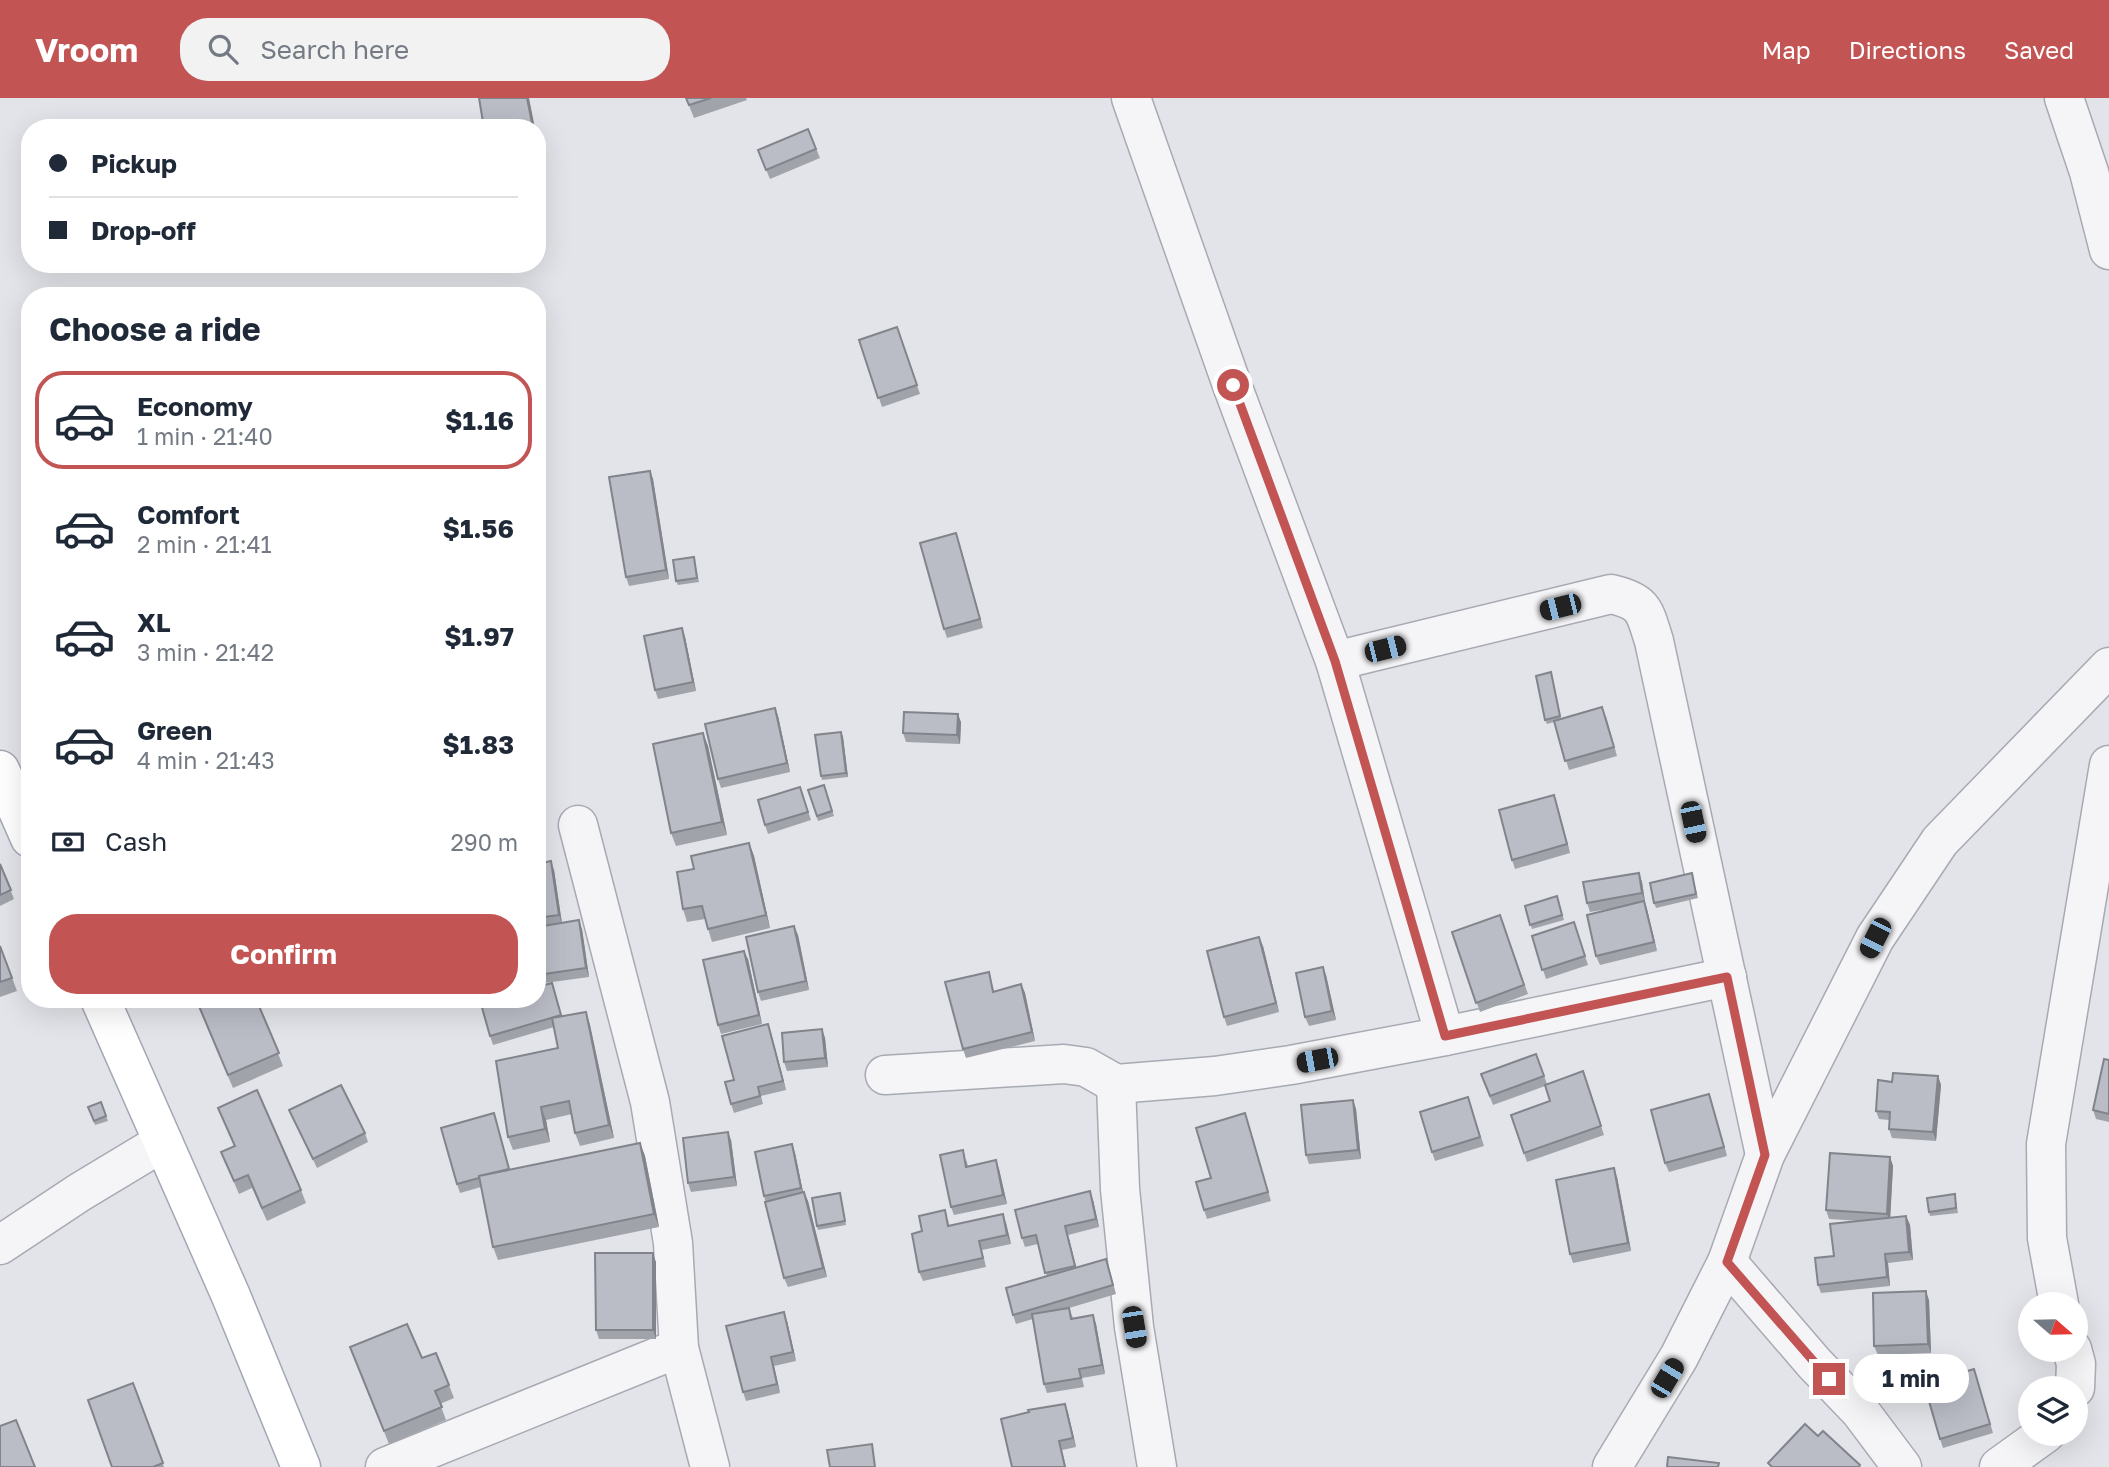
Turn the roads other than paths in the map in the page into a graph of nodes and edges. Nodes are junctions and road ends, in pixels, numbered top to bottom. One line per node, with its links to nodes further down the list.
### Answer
1 (1131, 98): 4 (street)
2 (2064, 98): 3 (street)
3 (2109, 250)
4 (1335, 661): 10 (street); 12 (street)
5 (2109, 667): 16 (street)
6 (2109, 765): 19 (street)
7 (0, 770): 8 (main road)
8 (21, 818)
9 (578, 824): 20 (street)
10 (1727, 977): 12 (street); 16 (street)
11 (104, 1008): 15 (main road)
12 (1445, 1036): 14 (street)
13 (885, 1074): 14 (street)
14 (1116, 1084): 26 (street)
15 (163, 1142): 17 (street); 23 (main road)
16 (1765, 1155): 18 (street)
17 (0, 1245)
18 (1727, 1262): 22 (street); 27 (street)
19 (2057, 1292)
20 (679, 1348): 24 (street); 25 (street)
21 (2028, 1446): 28 (street)
22 (1889, 1462)
23 (301, 1467)
24 (386, 1467)
25 (710, 1467)
26 (1157, 1467)
27 (1612, 1467)
28 (1998, 1467)

